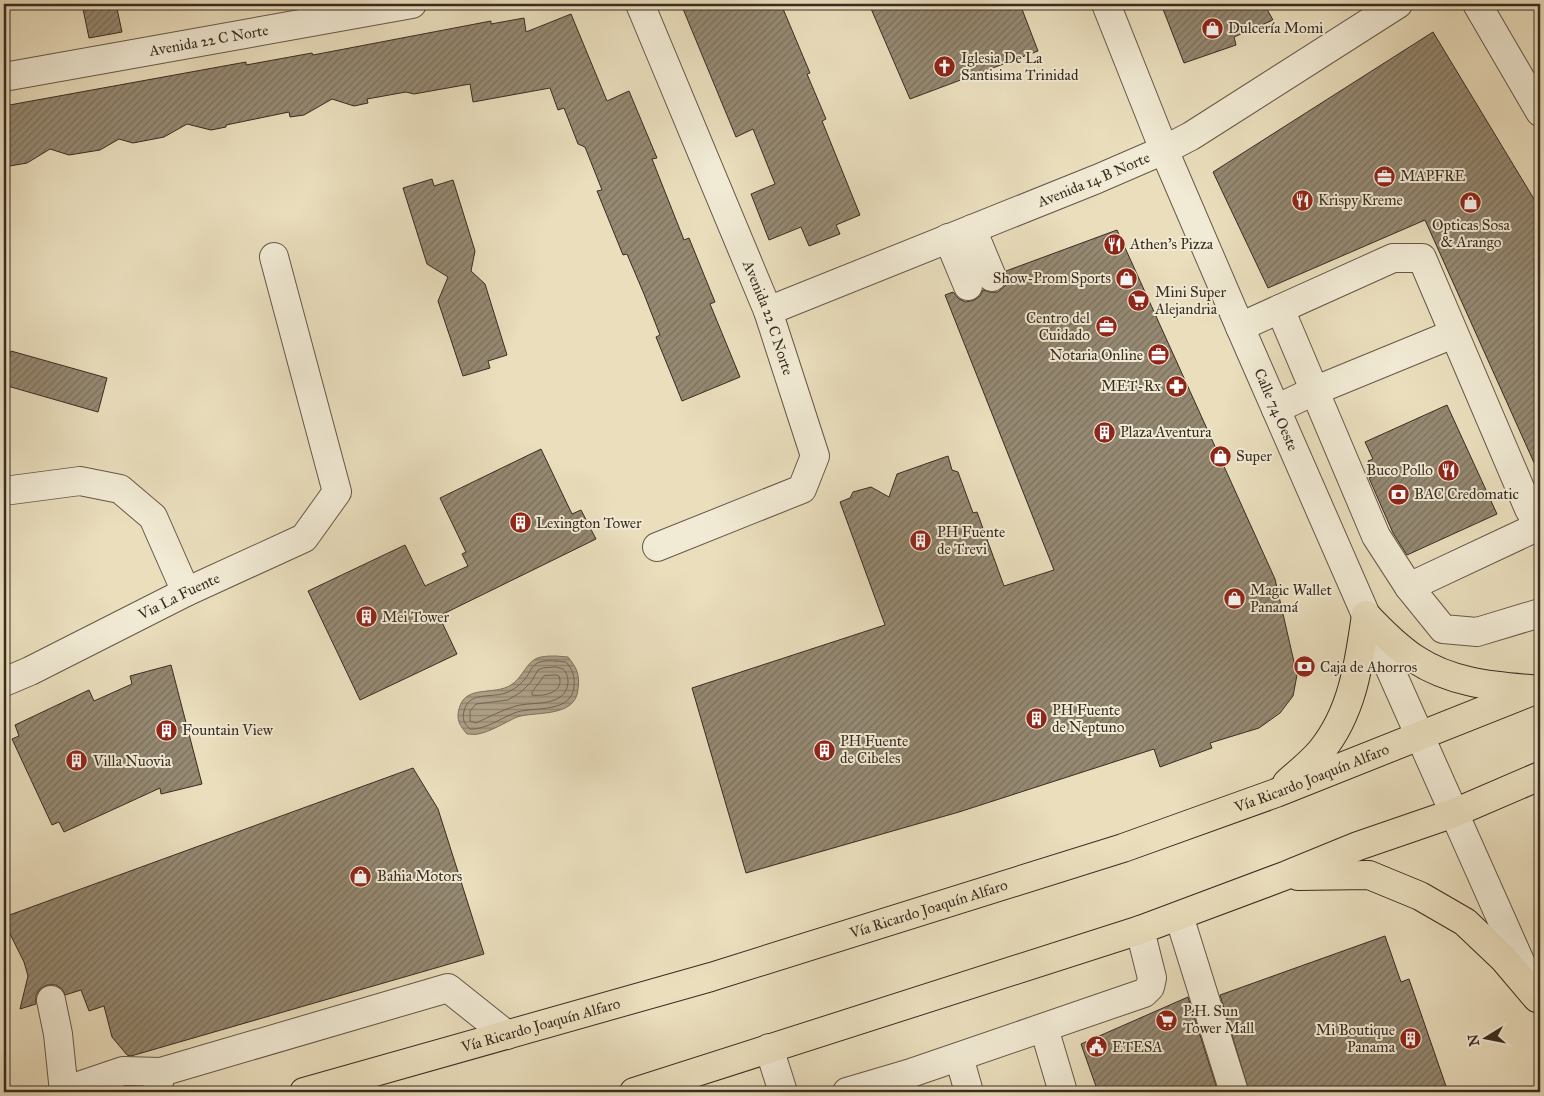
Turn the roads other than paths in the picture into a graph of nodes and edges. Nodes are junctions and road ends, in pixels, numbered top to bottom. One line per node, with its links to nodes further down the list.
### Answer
1 (412, 4): 6 (street, Avenida 22 C Norte)
2 (640, 4): 13 (street, Avenida 22 C Norte)
3 (1106, 4): 8 (street, Calle 74 Oeste)
4 (1398, 4): 8 (street, Avenida 14 B Norte)
5 (1477, 4): 7 (street)
6 (4, 77)
7 (1540, 112)
8 (1164, 150): 9 (street, Avenida 14 B Norte); 14 (street, Calle 74 Oeste)
9 (960, 234): 11 (street); 13 (street, Avenida 14 B Norte)
10 (274, 257): 22 (street, Via La Fuente)
11 (980, 281)
12 (1280, 309): 14 (street); 15 (street); 16 (street)
13 (768, 311): 20 (street, Avenida 22 C Norte)
14 (1240, 327): 17 (street, Calle 74 Oeste)
15 (1453, 334): 16 (street); 19 (street)
16 (1314, 391): 17 (street); 21 (street)
17 (1276, 409): 24 (street, Calle 74 Oeste)
18 (4, 491): 22 (street)
19 (1540, 527): 21 (street)
20 (656, 547)
21 (1409, 587): 23 (street)
22 (186, 592): 25 (street, Via La Fuente)
23 (1540, 613)
24 (1366, 616): 26 (main road); 27 (street, Calle 74 Oeste); 29 (main road)
25 (4, 682)
26 (1538, 689): 27 (main road, Vía Ricardo Joaquín Alfaro)
27 (1419, 735): 29 (main road, Vía Ricardo Joaquín Alfaro); 30 (street, Calle 74 Oeste)
28 (1540, 776): 30 (main road)
29 (1276, 793): 37 (main road, Vía Ricardo Joaquín Alfaro)
30 (1454, 813): 31 (main road); 35 (street, Calle 74 Oeste)
31 (1287, 875): 32 (main road); 35 (main road)
32 (1179, 916): 33 (main road); 48 (street)
33 (1140, 930): 36 (street); 38 (main road)
34 (51, 1000): 41 (street)
35 (1539, 1002)
36 (1044, 1028): 39 (street); 47 (street)
37 (507, 1035): 40 (street); 42 (main road, Vía Ricardo Joaquín Alfaro)
38 (769, 1048): 43 (main road); 44 (street)
39 (959, 1057): 45 (street); 46 (street)
40 (159, 1082): 41 (street)
41 (64, 1092)
42 (304, 1092)
43 (634, 1092)
44 (783, 1092)
45 (847, 1092)
46 (969, 1092)
47 (1063, 1092)
48 (1234, 1092)

